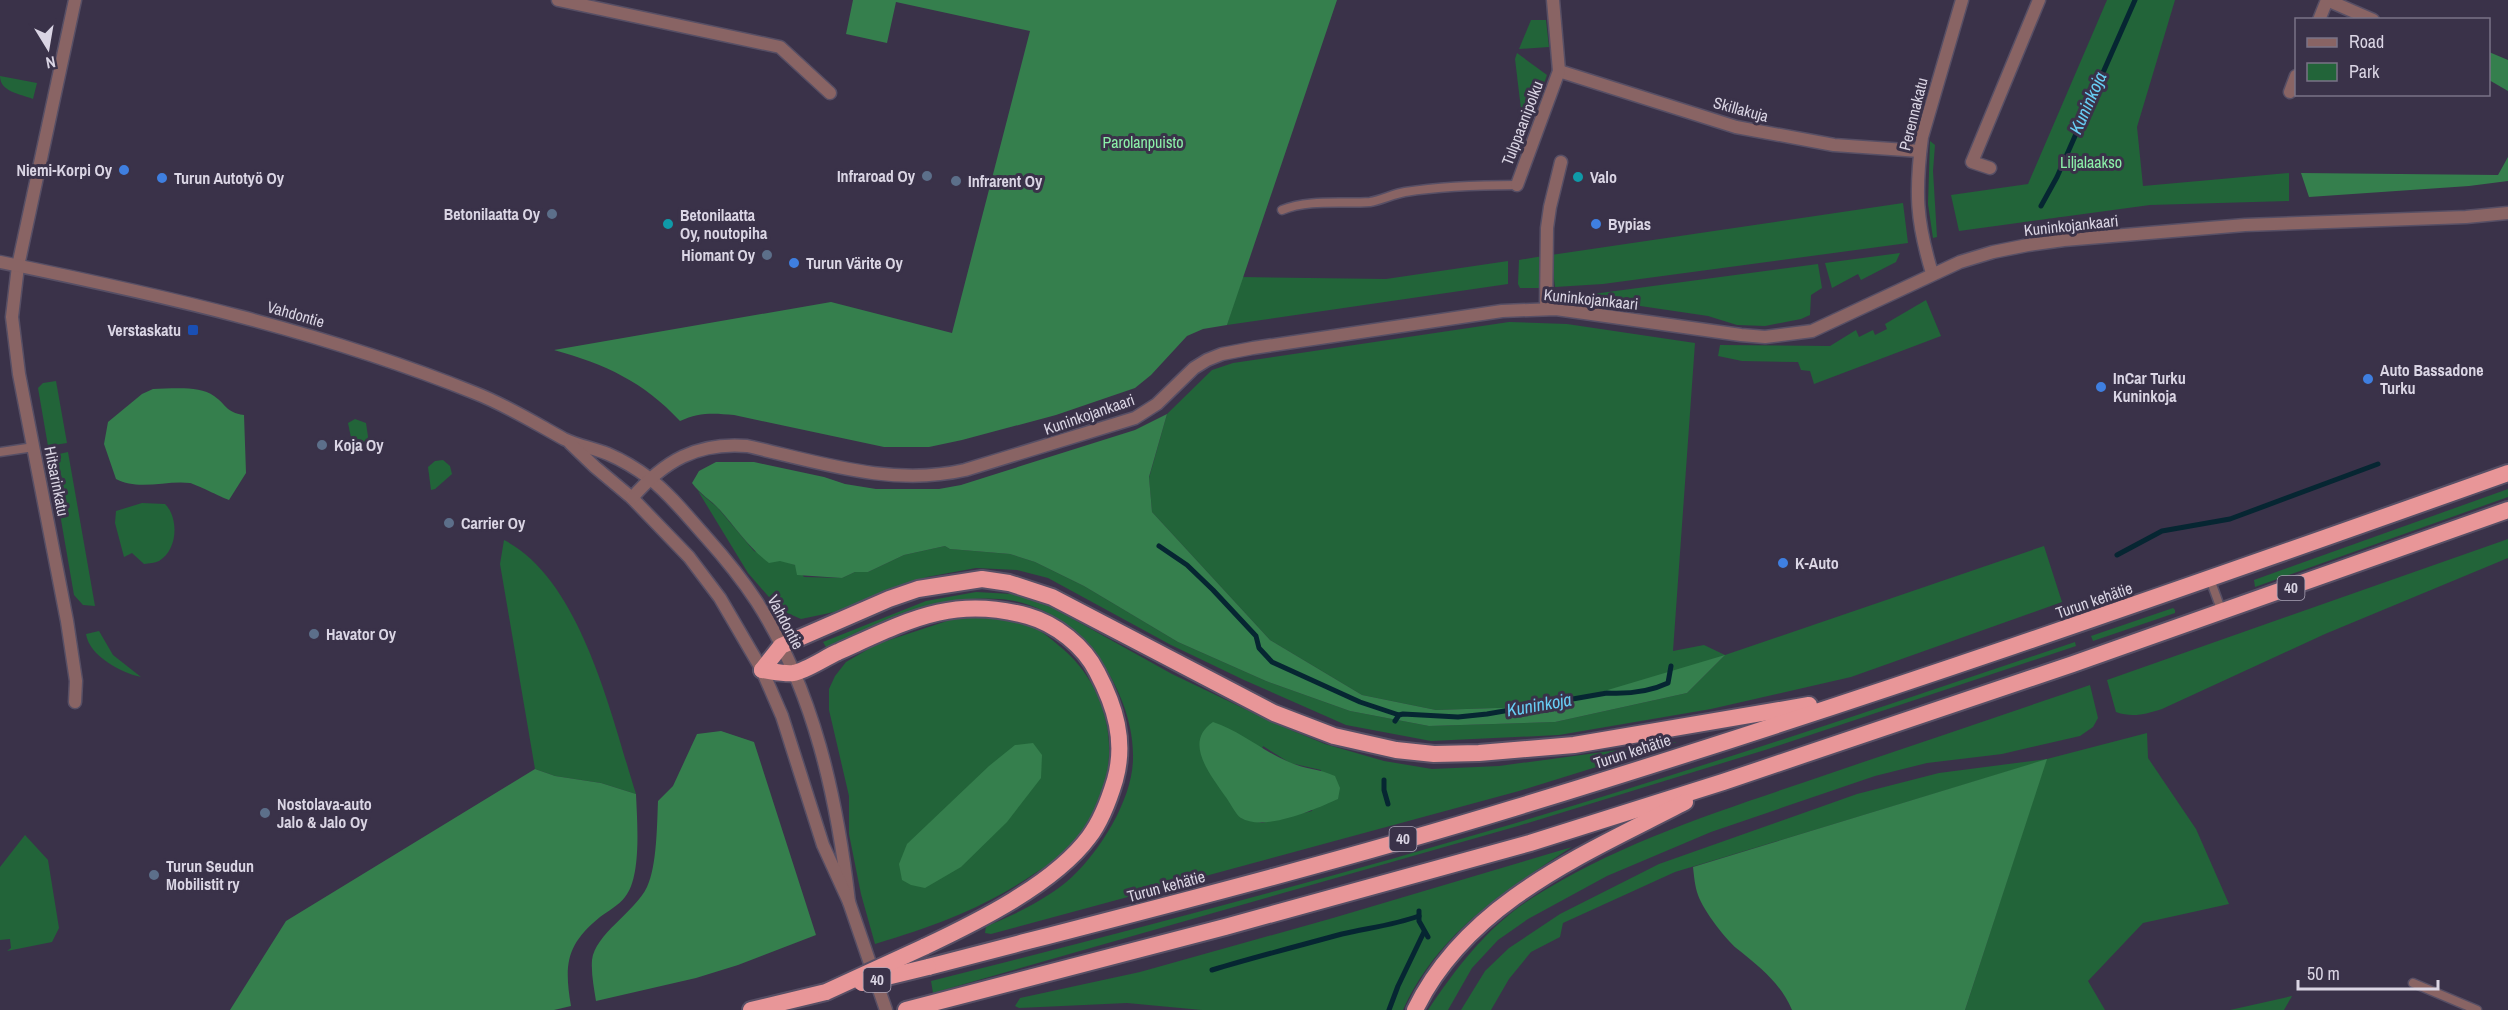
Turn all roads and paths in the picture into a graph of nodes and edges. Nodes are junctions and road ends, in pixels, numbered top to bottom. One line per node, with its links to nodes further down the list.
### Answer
1 (75, 0): 20 (street)
2 (558, 0): 12 (street)
3 (1553, 0): 9 (street, Tulppaanipolku)
4 (1962, 0): 13 (street, Perennakatu)
5 (2039, 0): 15 (street)
6 (2327, 0): 7 (street); 8 (street)
7 (2320, 18)
8 (2368, 18)
9 (1560, 71): 13 (street, Skillakuja); 16 (street, Tulppaanipolku)
10 (2295, 79): 11 (street)
11 (2290, 92)
12 (830, 93)
13 (1920, 152): 21 (street, Perennakatu)
14 (1561, 162): 22 (street)
15 (1990, 168)
16 (1517, 185): 17 (lane)
17 (1282, 210)
18 (2508, 213): 21 (street, Kuninkojankaari)
19 (0, 262): 20 (street, Vahdontie)
20 (18, 266): 23 (street, Vahdontie); 24 (street, Hitsarinkatu)
21 (1932, 273): 22 (street, Kuninkojankaari)
22 (1545, 309): 27 (street, Kuninkojankaari)
23 (568, 441): 27 (street, Vahdontie); 28 (street, Vahdontie)
24 (34, 447): 25 (lane); 36 (street, Hitsarinkatu)
25 (0, 452)
26 (2508, 473): 30 (highway, Turun kehätie / 40)
27 (649, 478): 28 (street, Kuninkojankaari); 32 (street, Vahdontie)
28 (632, 498): 33 (street, Vahdontie)
29 (2508, 510): 31 (highway, 40)
30 (2210, 579): 31 (lane); 35 (highway, Turun kehätie / 40)
31 (2222, 612): 37 (highway, 40)
32 (781, 646): 33 (highway); 34 (street, Vahdontie); 35 (highway)
33 (762, 670): 34 (highway); 38 (street, Vahdontie)
34 (794, 673): 38 (street, Vahdontie); 40 (highway, bridge)
35 (1872, 694): 40 (highway, Turun kehätie / 40, bridge)
36 (75, 702)
37 (1723, 782): 43 (highway, 40); 44 (highway)
38 (849, 902): 42 (street, Vahdontie)
39 (2413, 983): 45 (lane)
40 (826, 992): 41 (highway, Turun kehätie / 40)
41 (751, 1010)
42 (886, 1010)
43 (906, 1010)
44 (1415, 1010)
45 (2477, 1010)

